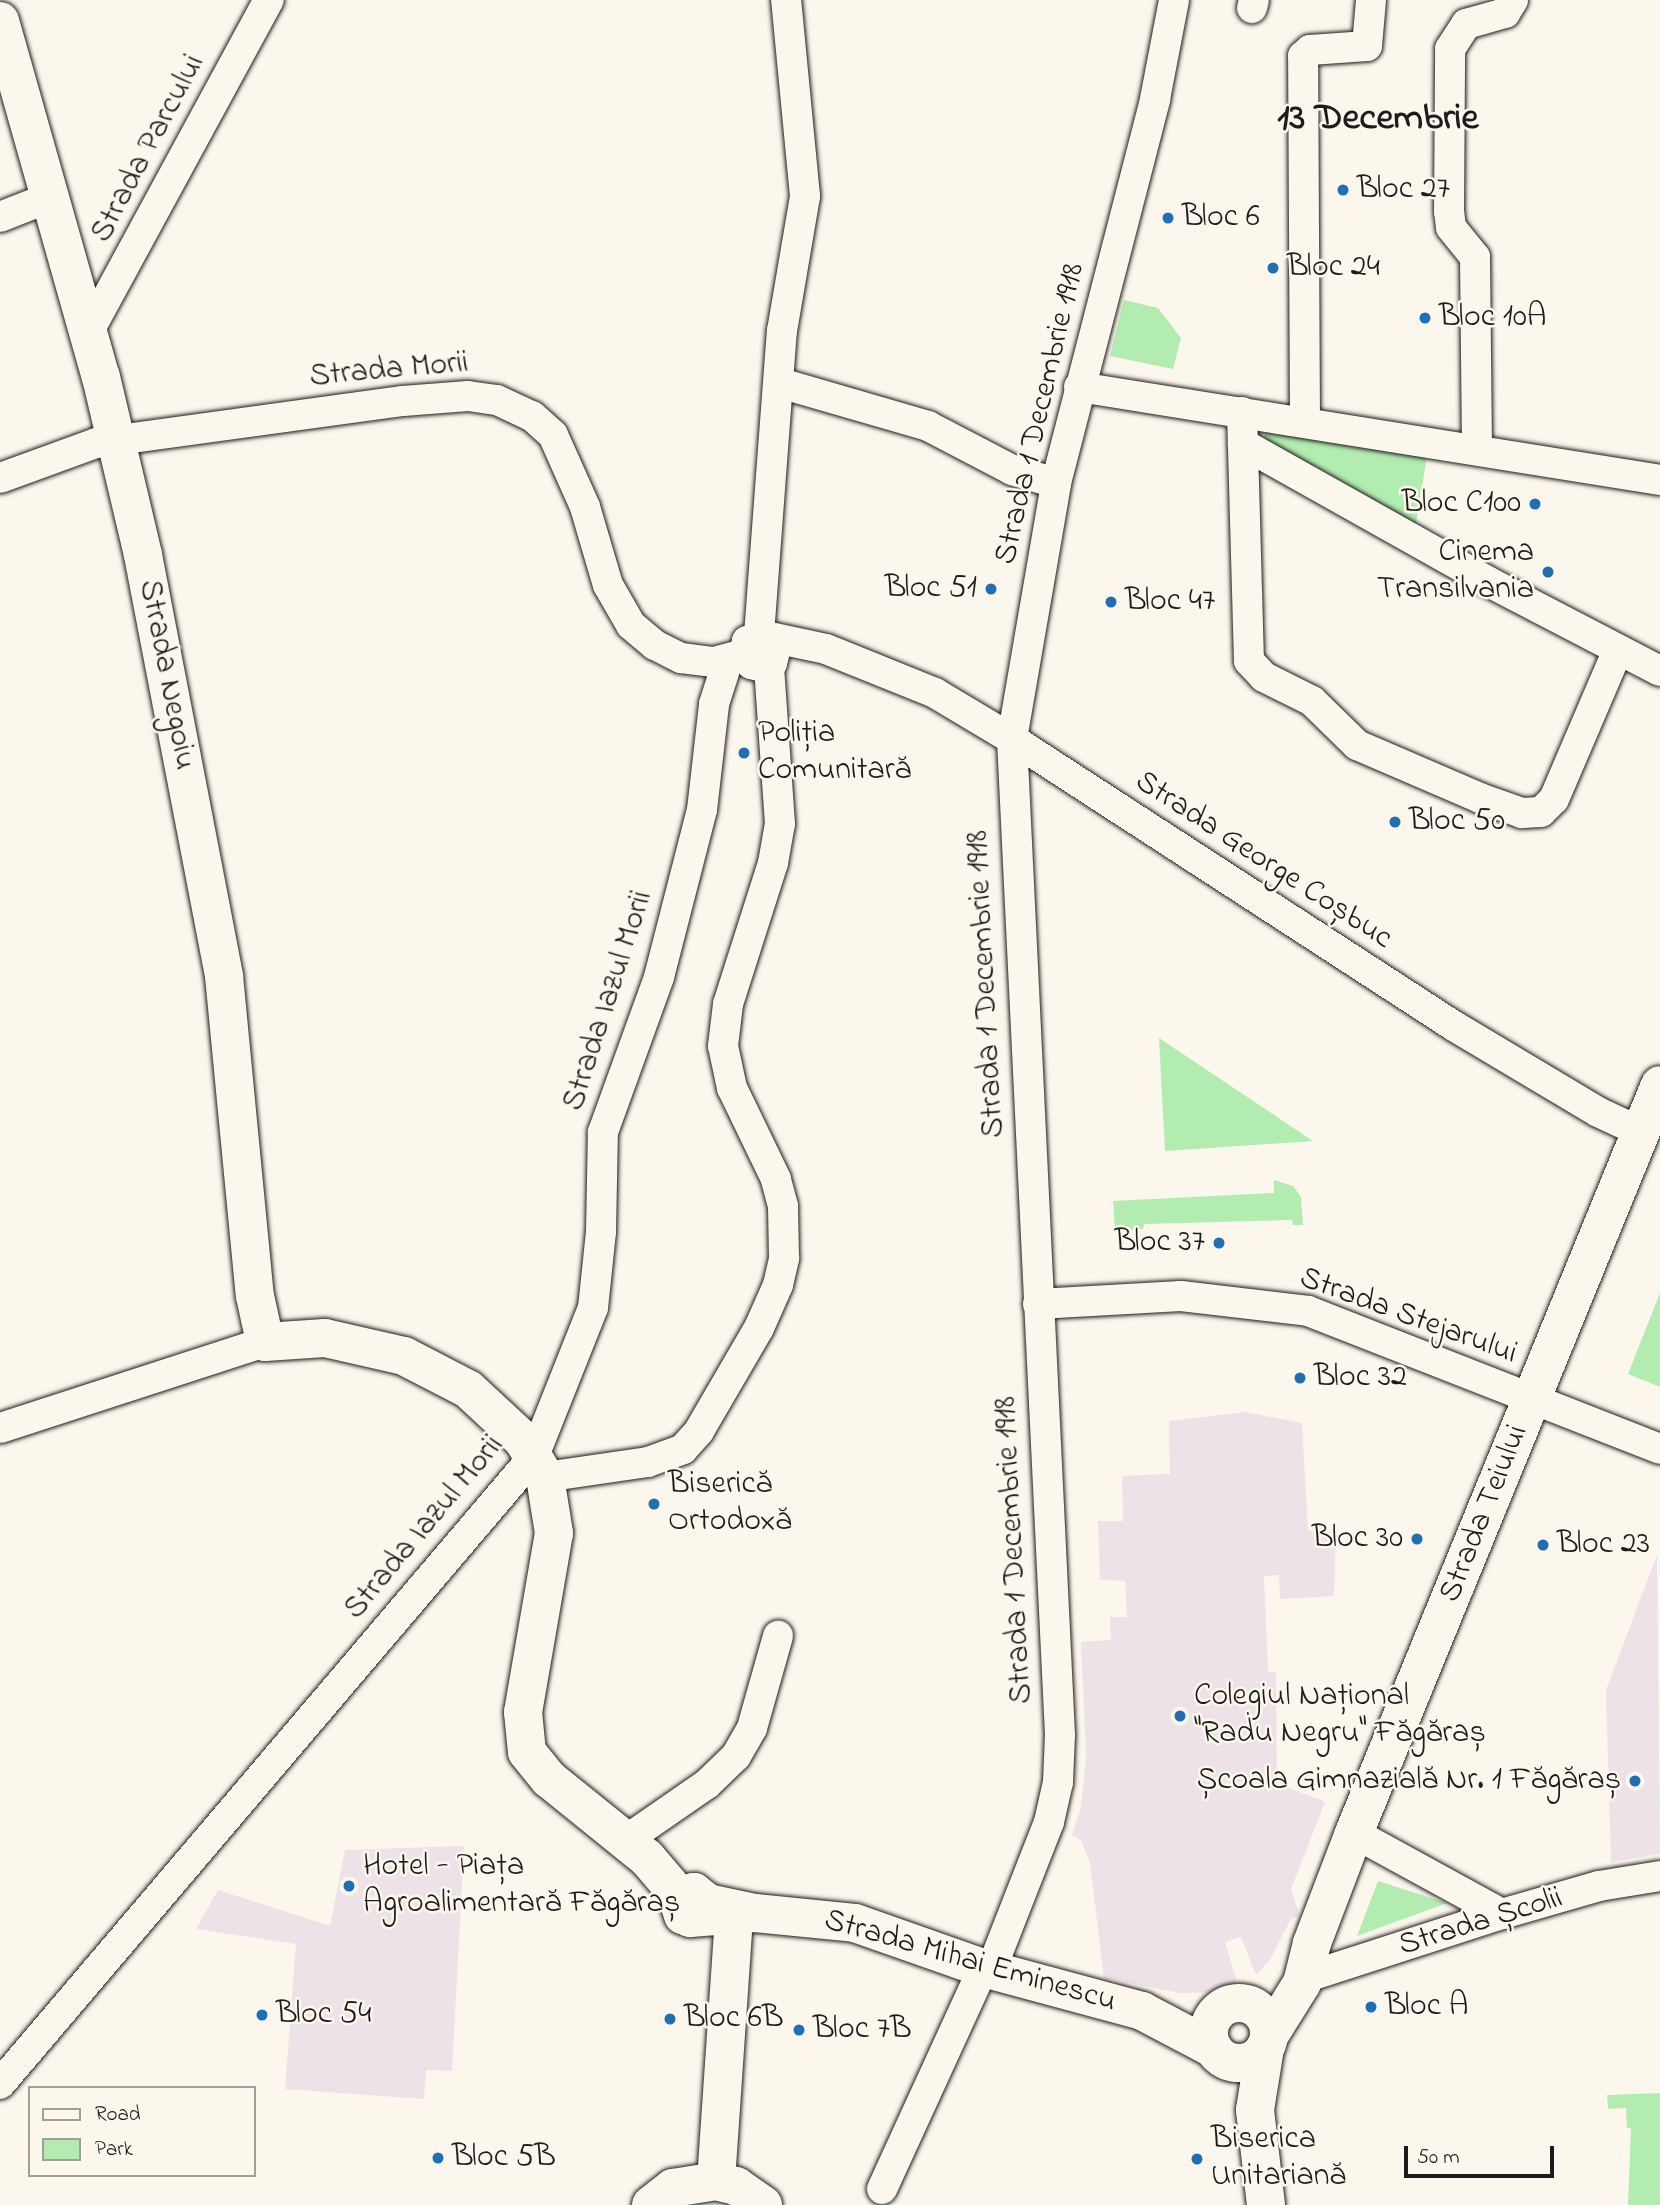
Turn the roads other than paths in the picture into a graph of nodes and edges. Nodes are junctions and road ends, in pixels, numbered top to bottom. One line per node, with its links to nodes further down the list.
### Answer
1 (269, 0): 9 (street, Strada Parcului)
2 (786, 0): 10 (street)
3 (1174, 0): 11 (street, Strada 1 Decembrie 1918)
4 (1371, 0): 13 (street)
5 (1513, 0): 16 (street)
6 (0, 21): 7 (main road, Strada Negoiu)
7 (48, 198): 8 (street); 9 (main road, Strada Negoiu)
8 (0, 217)
9 (89, 331): 14 (main road, Strada Negoiu)
10 (780, 383): 19 (street); 21 (street)
11 (1079, 387): 12 (street); 19 (street, Strada 1 Decembrie 1918)
12 (1242, 412): 13 (street); 15 (street)
13 (1305, 420): 16 (street)
14 (117, 440): 17 (street, Strada Morii); 21 (street, Strada Morii); 27 (main road, Strada Negoiu)
15 (1243, 444): 20 (street); 20 (street)
16 (1477, 449): 18 (street)
17 (0, 478)
18 (1660, 480)
19 (1056, 483): 23 (street, Strada 1 Decembrie 1918)
20 (1618, 650): 22 (street)
21 (757, 652): 23 (street, Strada George Coșbuc); 31 (street, Strada Iazul Morii); 31 (street)
22 (1660, 671)
23 (1012, 739): 25 (street, Strada George Coșbuc); 26 (street, Strada 1 Decembrie 1918)
24 (1660, 1085): 25 (main road, Strada Teiului)
25 (1641, 1132): 28 (main road, Strada Teiului)
26 (1038, 1304): 28 (street, Strada Stejarului); 39 (street, Strada 1 Decembrie 1918)
27 (265, 1342): 29 (street); 31 (main road)
28 (1532, 1401): 30 (street, Strada Stejarului); 33 (main road, Strada Teiului)
29 (0, 1428)
30 (1660, 1449)
31 (539, 1466): 34 (main road); 44 (street, Strada Iazul Morii)
32 (778, 1636): 34 (street)
33 (1354, 1833): 37 (street); 38 (main road, Strada Teiului)
34 (626, 1840): 36 (main road, Strada Mihai Eminescu)
35 (1660, 1876): 37 (street, Strada Școlii)
36 (745, 1914): 39 (main road, Strada Mihai Eminescu); 46 (main road)
37 (1502, 1914): 38 (street, Strada Școlii)
38 (1308, 1960): 40 (main road); 42 (main road)
39 (987, 1969): 41 (main road, Strada Mihai Eminescu); 47 (street, Strada 1 Decembrie 1918)
40 (1231, 2005): 41 (main road, Strada Mihai Eminescu); 42 (main road); 43 (main road)
41 (1142, 2011): 43 (main road, Strada Mihai Eminescu)
42 (1267, 2042): 43 (main road); 45 (main road)
43 (1219, 2054): 45 (main road)
44 (0, 2084)
45 (1255, 2110): 50 (main road)
46 (716, 2181): 48 (main road); 49 (main road)
47 (882, 2189)
48 (651, 2205)
49 (763, 2205)
50 (1266, 2205)

